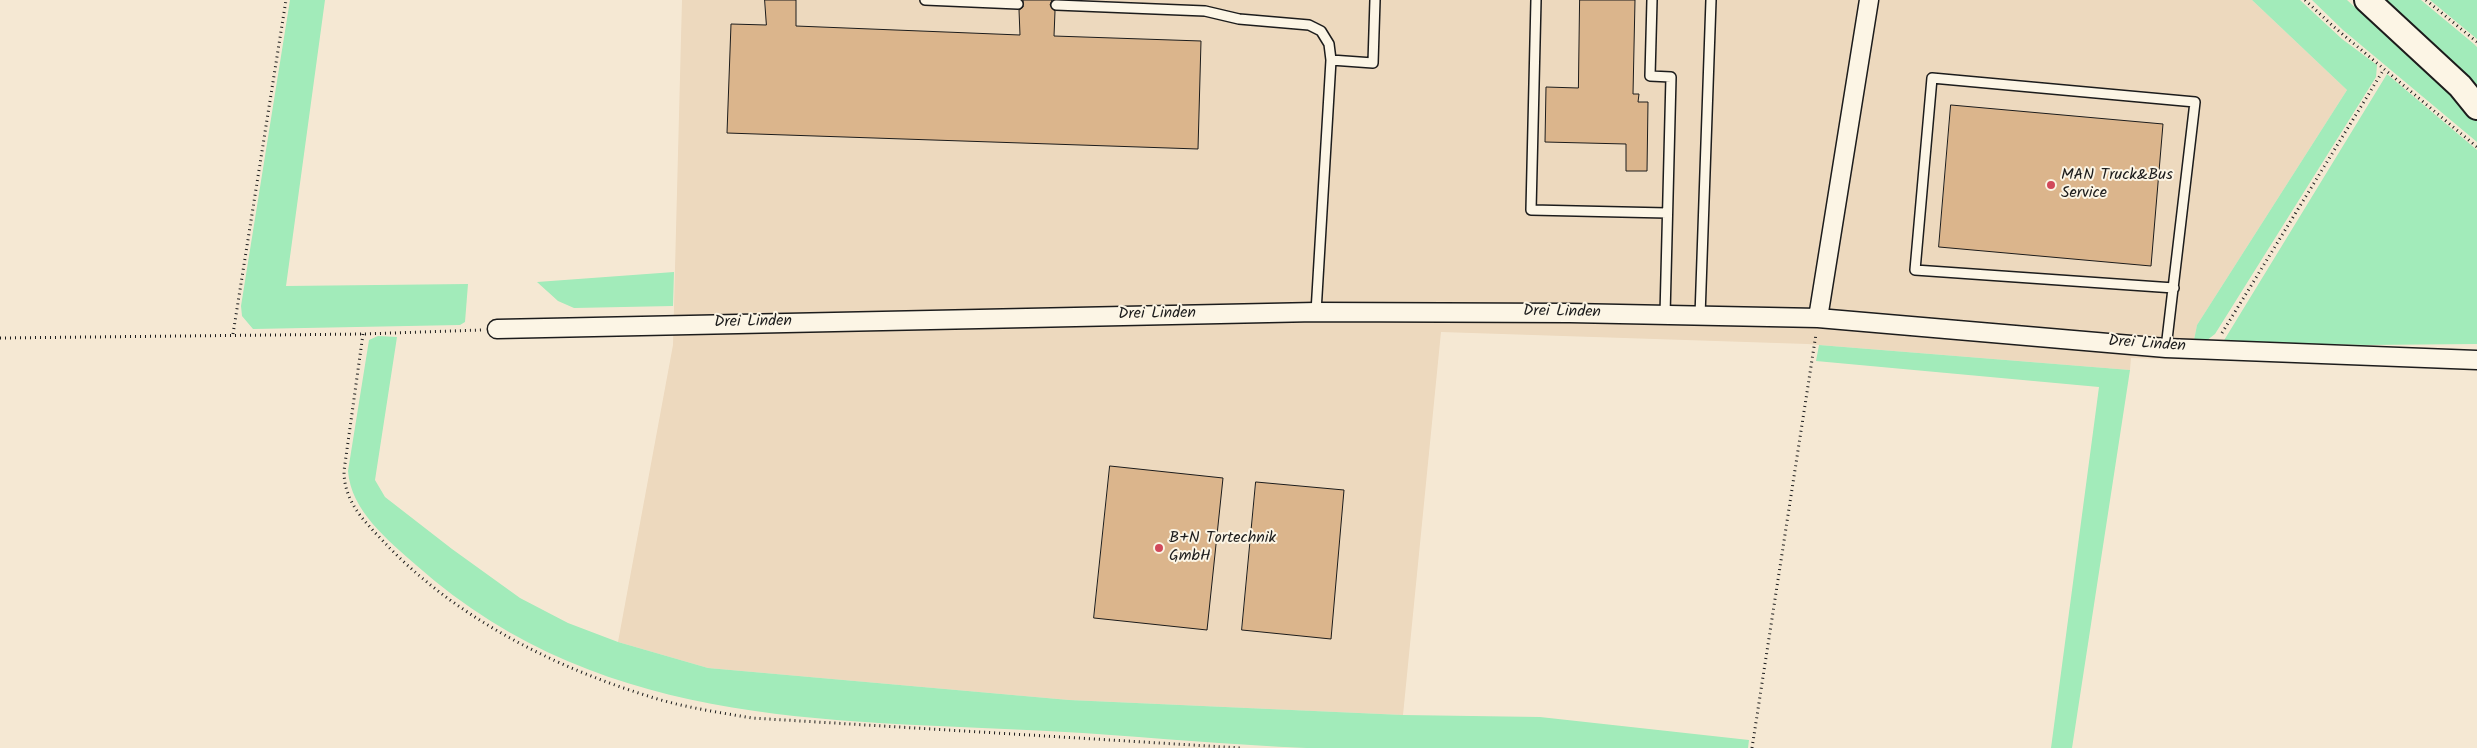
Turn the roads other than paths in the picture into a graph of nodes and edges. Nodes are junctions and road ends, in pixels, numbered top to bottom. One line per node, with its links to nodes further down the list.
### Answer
1 (925, 0): 9 (lane)
2 (1206, 0): 11 (lane)
3 (1375, 0): 12 (lane)
4 (1536, 0): 15 (lane)
5 (1652, 0): 15 (lane)
6 (1711, 0): 19 (lane)
7 (1869, 0): 20 (street)
8 (2368, 0): 13 (main road)
9 (1018, 4)
10 (1056, 5): 11 (lane)
11 (1205, 11): 12 (lane)
12 (1331, 60): 17 (lane)
13 (2468, 92): 14 (main road)
14 (2477, 107)
15 (1667, 213): 18 (lane)
16 (2174, 288): 16 (lane); 22 (lane)
17 (1316, 312): 18 (street, Drei Linden); 21 (street, Drei Linden)
18 (1665, 315): 19 (street, Drei Linden)
19 (1700, 316): 20 (street, Drei Linden)
20 (1818, 318): 22 (street, Drei Linden)
21 (497, 329)
22 (2166, 348): 23 (street, Drei Linden)
23 (2477, 360)

